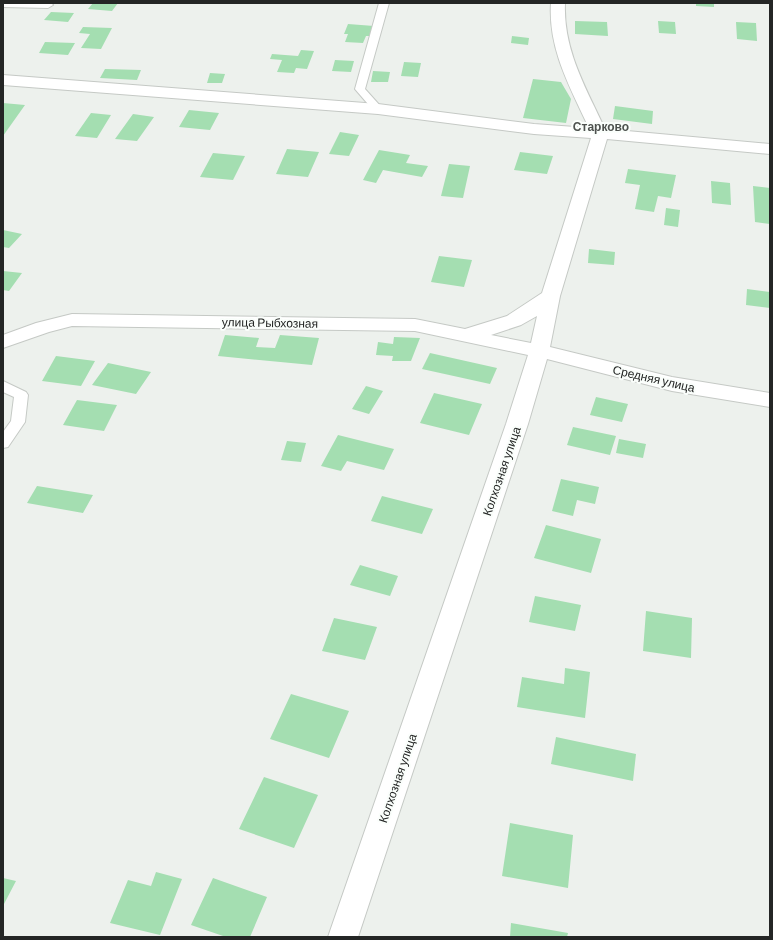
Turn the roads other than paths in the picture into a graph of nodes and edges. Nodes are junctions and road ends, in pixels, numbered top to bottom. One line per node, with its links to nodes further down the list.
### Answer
1 (384, 3): 6 (lane)
2 (558, 3): 7 (street)
3 (3, 4): 4 (lane)
4 (48, 5)
5 (3, 80): 6 (street)
6 (378, 109): 7 (street)
7 (600, 135): 8 (street); 9 (street, Колхозная улица)
8 (770, 150)
9 (551, 296): 10 (street); 12 (street, Колхозная улица)
10 (463, 334): 11 (street, улица Рыбхозная); 12 (street, улица Рыбхозная)
11 (8, 336)
12 (539, 351): 14 (street, Средняя улица); 16 (street, Колхозная улица)
13 (3, 386): 15 (lane)
14 (770, 400)
15 (3, 443)
16 (343, 937)

